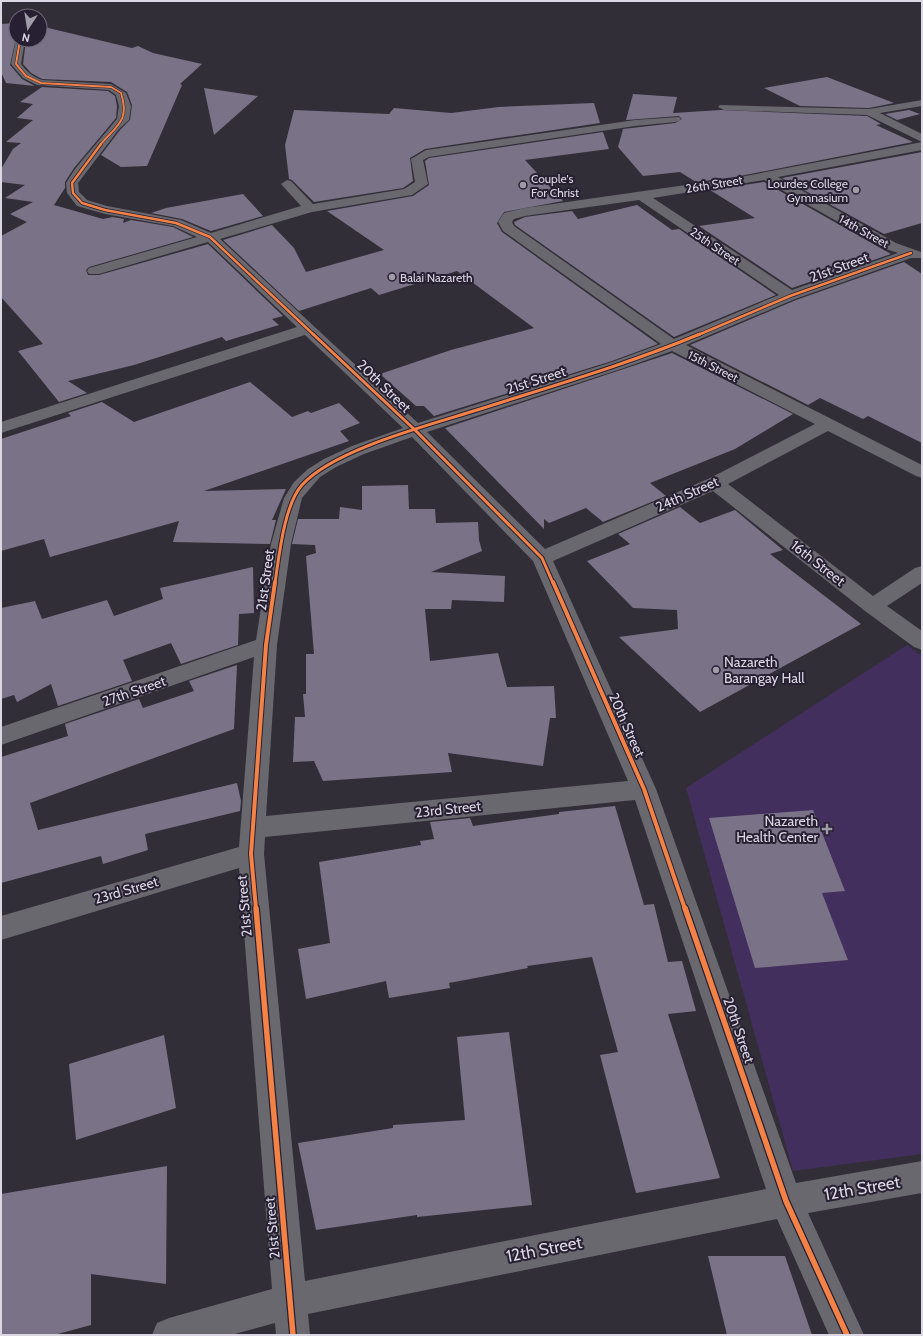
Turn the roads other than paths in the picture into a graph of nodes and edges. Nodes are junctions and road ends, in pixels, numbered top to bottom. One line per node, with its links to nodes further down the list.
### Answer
1 (19, 48): 13 (street)
2 (922, 103): 4 (street)
3 (724, 107): 4 (street)
4 (869, 112): 6 (street)
5 (675, 119): 11 (street)
6 (922, 139)
7 (922, 146): 8 (street, 26th Street)
8 (766, 176): 10 (street, 26th Street); 14 (street, 14th Street)
9 (287, 184): 11 (street)
10 (641, 195): 12 (street, 26th Street); 16 (street, 25th Street)
11 (310, 208): 13 (street)
12 (506, 219): 18 (street, 15th Street)
13 (210, 236): 15 (street); 17 (street, 20th Street)
14 (916, 256): 16 (street, 21st Street)
15 (94, 271)
16 (790, 296): 18 (street, 21st Street)
17 (308, 329): 20 (street); 21 (street, 20th Street)
18 (672, 345): 19 (street, 15th Street); 21 (street, 21st Street)
19 (828, 424): 22 (street, 15th Street); 23 (street, 24th Street)
20 (1, 428)
21 (415, 430): 24 (street, 20th Street); 28 (street, 21st Street)
22 (922, 472)
23 (714, 482): 24 (street, 24th Street); 26 (street, 16th Street)
24 (542, 558): 30 (street, 20th Street)
25 (922, 573): 26 (street)
26 (872, 606): 27 (street, 16th Street)
27 (922, 642)
28 (266, 645): 29 (street, 27th Street); 31 (street, 21st Street)
29 (1, 736)
30 (644, 790): 31 (street, 23rd Street); 35 (street, 20th Street)
31 (252, 828): 32 (street, 21st Street)
32 (251, 854): 33 (street, 23rd Street); 36 (street, 21st Street)
33 (1, 928)
34 (922, 1177): 35 (street, 12th Street)
35 (786, 1201): 36 (street, 12th Street); 39 (street, 20th Street)
36 (290, 1300): 37 (street, 12th Street); 38 (street, 21st Street)
37 (169, 1335)
38 (293, 1335)
39 (848, 1335)

